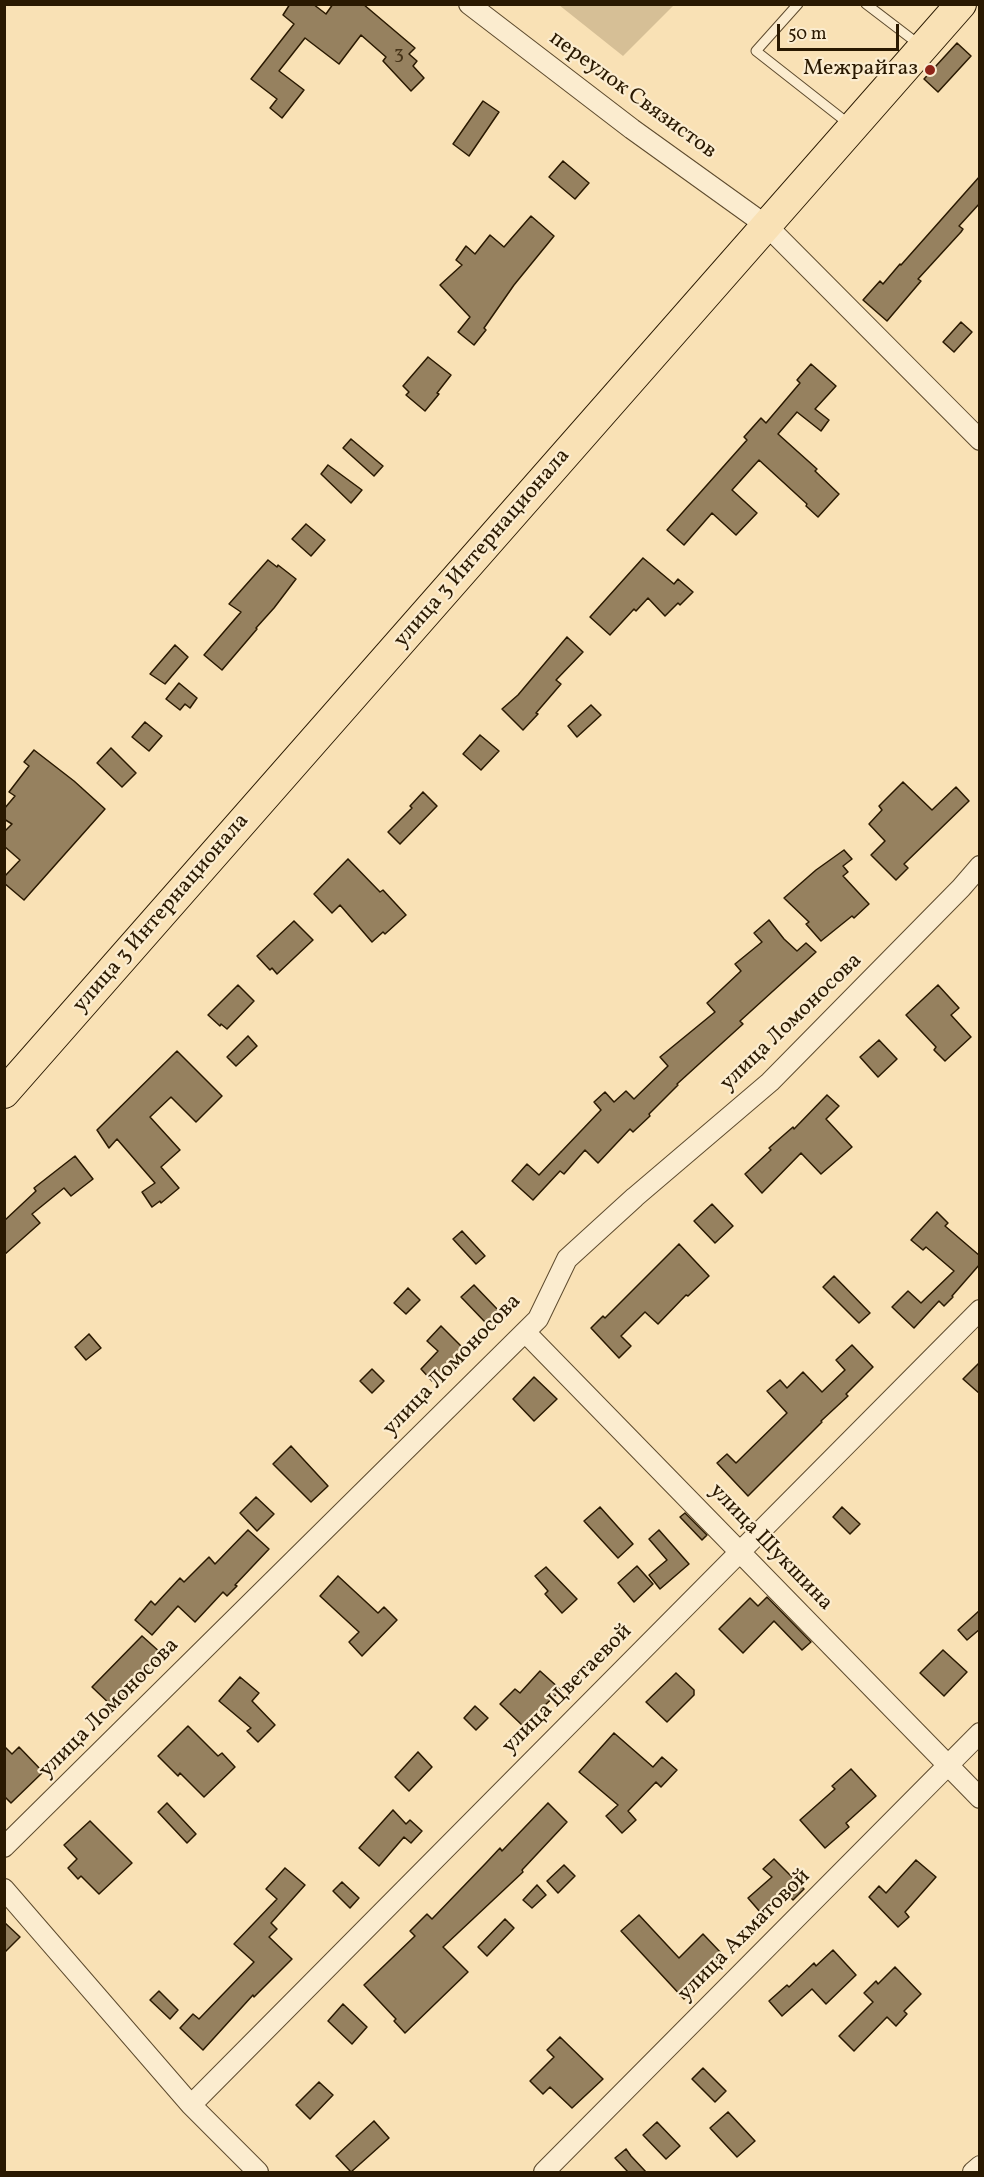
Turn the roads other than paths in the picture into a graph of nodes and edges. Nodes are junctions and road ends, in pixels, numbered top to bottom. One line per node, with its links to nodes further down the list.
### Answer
1 (469, 4): 7 (street, переулок Связистов)
2 (798, 4): 6 (lane)
3 (866, 4): 5 (lane)
4 (961, 4): 5 (main road, улица 3 Интернационала)
5 (923, 47): 6 (main road, улица 3 Интернационала)
6 (852, 126): 7 (main road, улица 3 Интернационала)
7 (767, 226): 8 (street, переулок Связистов); 10 (main road, улица 3 Интернационала)
8 (980, 440)
9 (980, 866): 12 (street, улица Ломоносова)
10 (4, 1093)
11 (980, 1310): 13 (street, улица Цветаевой)
12 (525, 1332): 13 (street, улица Шукшина); 17 (street, улица Ломоносова)
13 (740, 1551): 15 (street, улица Шукшина); 19 (street, улица Цветаевой)
14 (980, 1733): 15 (street, улица Ахматовой)
15 (948, 1765): 16 (street, улица Шукшина); 22 (street, улица Ахматовой)
16 (980, 1798)
17 (4, 1847)
18 (4, 1889): 19 (street)
19 (191, 2105): 21 (street)
20 (980, 2166): 23 (street)
21 (258, 2172)
22 (544, 2172)
23 (973, 2172)

